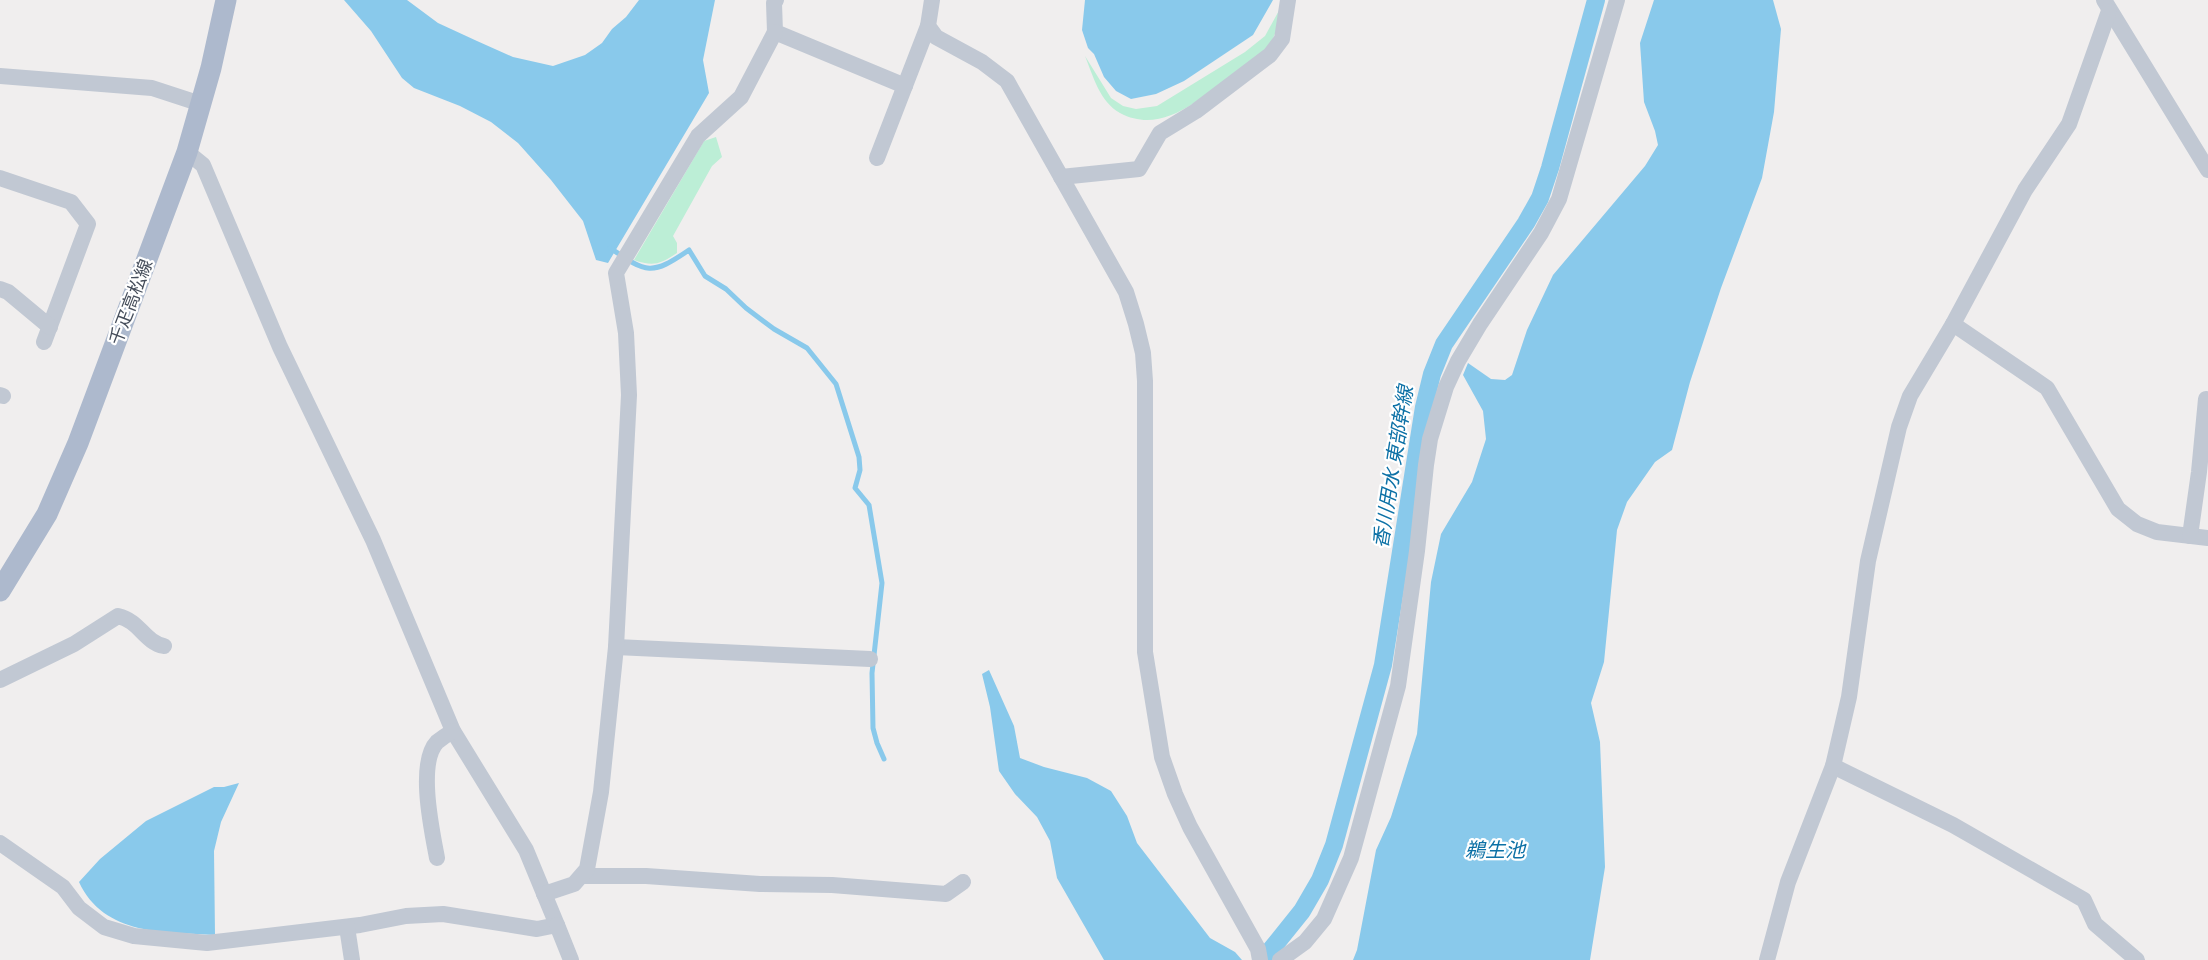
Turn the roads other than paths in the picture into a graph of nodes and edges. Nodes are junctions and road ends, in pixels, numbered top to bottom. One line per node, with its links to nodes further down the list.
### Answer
1 (226, 0): 11 (main road, 千疋高松線)
2 (776, 0): 8 (street)
3 (932, 0): 7 (street)
4 (1288, 0): 15 (street)
5 (1617, 0): 39 (street)
6 (2107, 5): 14 (street); 18 (street)
7 (928, 26): 10 (street); 15 (street)
8 (775, 32): 10 (street); 24 (street)
9 (0, 76): 11 (street)
10 (905, 86): 13 (street)
11 (201, 104): 12 (main road, 千疋高松線)
12 (187, 152): 22 (main road, 千疋高松線); 27 (street)
13 (877, 158)
14 (2208, 170)
15 (1061, 177): 38 (street)
16 (0, 178): 17 (street)
17 (0, 289)
18 (1953, 324): 20 (street); 28 (street)
19 (2206, 399): 20 (street)
20 (2190, 536): 21 (street)
21 (2208, 538)
22 (0, 591)
23 (164, 646): 26 (street)
24 (616, 647): 25 (street); 31 (street)
25 (870, 659)
26 (0, 680)
27 (453, 731): 30 (street); 33 (street)
28 (1833, 765): 40 (street); 41 (street)
29 (0, 843): 35 (street)
30 (437, 858)
31 (582, 876): 32 (street); 33 (street)
32 (963, 882)
33 (544, 894): 34 (street)
34 (557, 925): 35 (street); 37 (street)
35 (347, 927): 36 (street)
36 (352, 960)
37 (571, 960)
38 (1260, 960)
39 (1280, 960)
40 (1767, 960)
41 (2137, 960)

